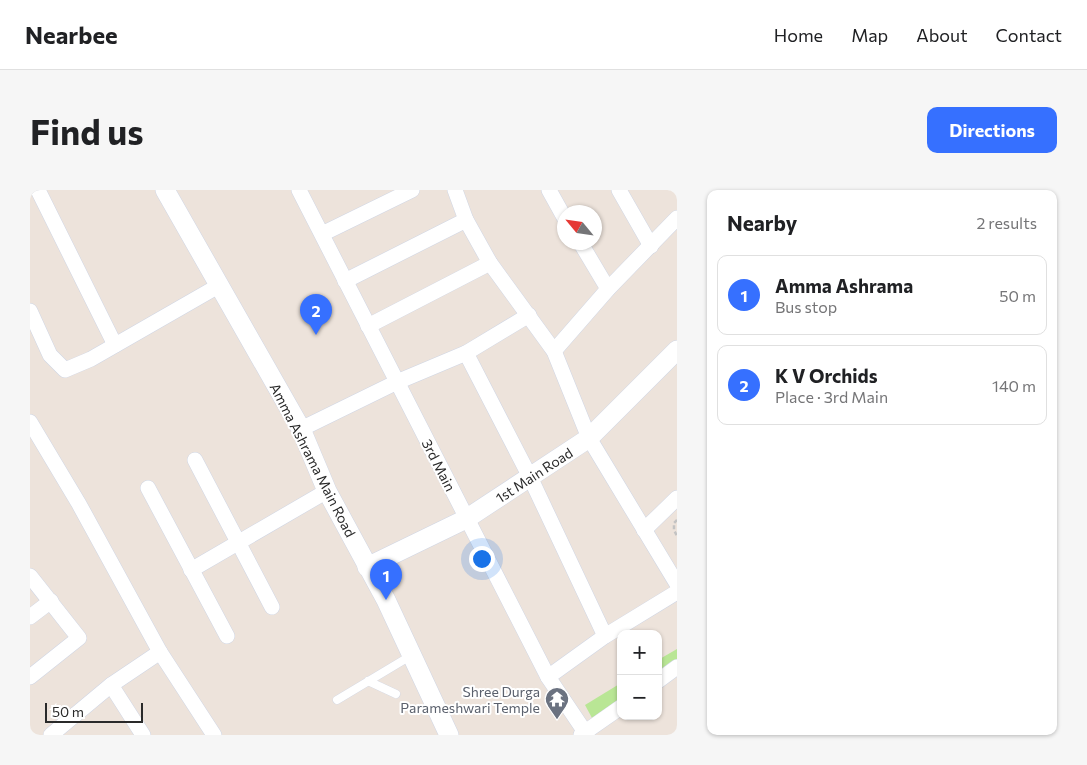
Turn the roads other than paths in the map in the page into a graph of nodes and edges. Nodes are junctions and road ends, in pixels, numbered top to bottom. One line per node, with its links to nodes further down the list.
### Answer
1 (38, 190): 21 (street)
2 (165, 190): 16 (street, Amma Ashrama Main Road)
3 (299, 190): 11 (street, 3rd Main)
4 (412, 190): 11 (street)
5 (455, 190): 10 (street)
6 (548, 190): 8 (street)
7 (619, 190): 12 (street)
8 (557, 205)
9 (677, 218): 12 (street)
10 (466, 220): 14 (street); 15 (street)
11 (322, 234): 15 (street, 3rd Main)
12 (651, 246): 17 (street)
13 (585, 250): 17 (street)
14 (490, 263): 19 (street); 20 (street)
15 (345, 281): 20 (street, 3rd Main)
16 (220, 285): 21 (street); 27 (street, Amma Ashrama Main Road)
17 (608, 289): 23 (street)
18 (30, 311): 21 (street)
19 (529, 315): 23 (street); 24 (street)
20 (368, 326): 25 (street, 3rd Main)
21 (115, 345)
22 (677, 350): 28 (street, 1st Main Road)
23 (554, 351): 28 (street)
24 (466, 353): 25 (street); 30 (street)
25 (398, 382): 27 (street); 34 (street, 3rd Main)
26 (30, 422): 47 (street)
27 (301, 429): 32 (street, Amma Ashrama Main Road)
28 (589, 438): 30 (street, 1st Main Road); 35 (street)
29 (195, 460): 36 (street)
30 (530, 477): 34 (street, 1st Main Road); 46 (street)
31 (148, 488): 38 (street)
32 (327, 491): 36 (street); 37 (street, Amma Ashrama Main Road)
33 (677, 498): 35 (street)
34 (466, 519): 37 (street, 1st Main Road); 51 (street, 3rd Main)
35 (644, 530): 40 (street)
36 (239, 543): 38 (street); 43 (street)
37 (367, 567): 48 (street, Amma Ashrama Main Road)
38 (191, 570): 45 (street)
39 (30, 576): 42 (street)
40 (677, 584)
41 (677, 592): 46 (street)
42 (51, 601): 44 (street); 50 (street)
43 (272, 607)
44 (30, 617)
45 (227, 636)
46 (605, 636): 51 (street)
47 (160, 652): 54 (street); 61 (street)
48 (412, 655): 53 (lane); 62 (street, Amma Ashrama Main Road)
49 (677, 668): 52 (street)
50 (30, 677)
51 (548, 677): 58 (street, 3rd Main)
52 (662, 678)
53 (368, 681): 55 (lane); 56 (lane)
54 (111, 686): 59 (street); 60 (street)
55 (396, 694)
56 (337, 700)
57 (617, 710): 58 (street)
58 (584, 734)
59 (51, 735)
60 (143, 735)
61 (214, 735)
62 (449, 735)

